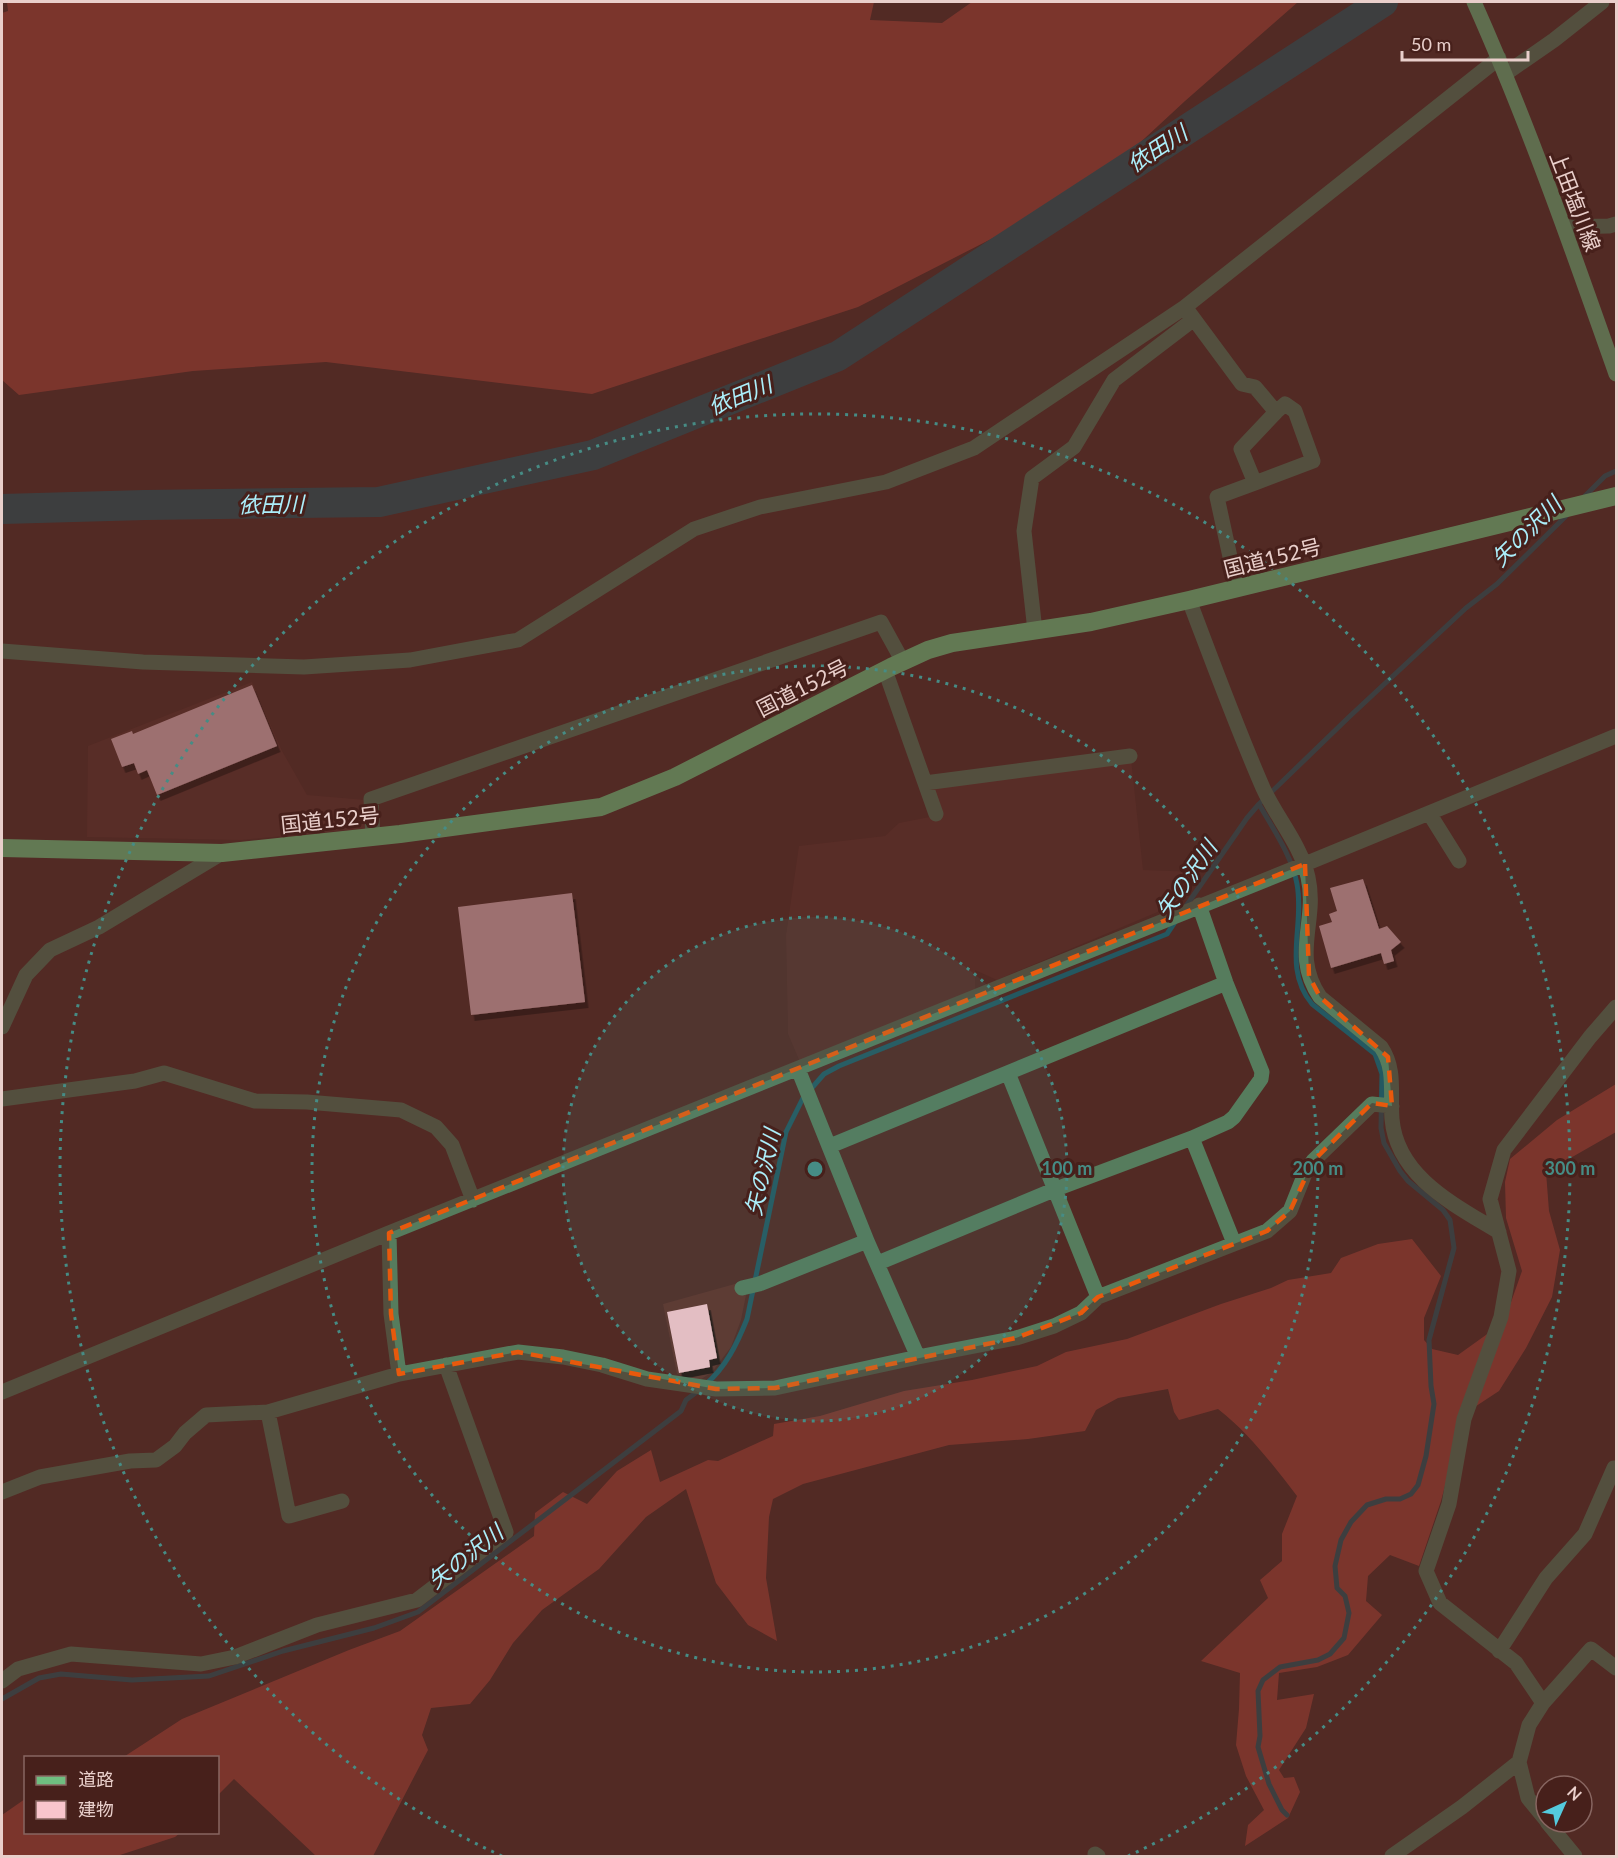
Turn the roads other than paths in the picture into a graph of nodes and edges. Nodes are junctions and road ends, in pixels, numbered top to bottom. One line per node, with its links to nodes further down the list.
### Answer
1 (1474, 2): 3 (main road, 上田塩川線)
2 (1602, 2): 4 (street)
3 (1496, 51): 4 (main road, 上田塩川線); 7 (street)
4 (1505, 74): 6 (main road, 上田塩川線)
5 (1617, 224): 6 (street)
6 (1564, 227): 8 (main road, 上田塩川線)
7 (1190, 313): 9 (street); 14 (street); 15 (street)
8 (1617, 374)
9 (1276, 412): 10 (street); 10 (street)
10 (1255, 483): 12 (street)
11 (1617, 496): 12 (highway, 国道152号)
12 (1237, 589): 13 (highway, 国道152号)
13 (1188, 600): 14 (highway, 国道152号); 27 (street)
14 (1035, 631): 16 (highway, 国道152号)
15 (2, 651)
16 (903, 662): 17 (highway, 国道152号); 23 (street)
17 (885, 670): 20 (street); 23 (highway, 国道152号)
18 (1617, 736): 21 (street)
19 (1130, 756): 20 (street)
20 (925, 783): 22 (street)
21 (1429, 813): 26 (street); 27 (street)
22 (936, 814)
23 (373, 837): 25 (highway, 国道152号)
24 (2, 848): 25 (highway, 国道152号)
25 (222, 853): 31 (street)
26 (1459, 861)
27 (1297, 867): 28 (street); 35 (street)
28 (1195, 907): 29 (street); 32 (street)
29 (1226, 983): 33 (street); 36 (street)
30 (1617, 1007): 40 (street)
31 (2, 1027)
32 (798, 1069): 37 (street); 39 (street)
33 (1008, 1073): 37 (street); 38 (street)
34 (2, 1099): 39 (street)
35 (1385, 1105): 40 (street); 43 (street)
36 (1192, 1138): 38 (street); 43 (street)
37 (830, 1146): 42 (street)
38 (1056, 1189): 44 (street); 46 (street)
39 (473, 1200): 41 (street)
40 (1499, 1232): 55 (street)
41 (389, 1233): 49 (street); 50 (street)
42 (867, 1241): 44 (street); 45 (street)
43 (1234, 1243): 46 (street)
44 (878, 1263): 47 (street)
45 (750, 1287)
46 (1098, 1297): 47 (street)
47 (918, 1357): 48 (street)
48 (446, 1365): 49 (street); 57 (street)
49 (399, 1374): 51 (street)
50 (2, 1392)
51 (268, 1412): 53 (street); 54 (street)
52 (1617, 1468): 55 (street)
53 (2, 1492)
54 (342, 1501)
55 (1499, 1651): 58 (street)
56 (1617, 1668): 58 (street)
57 (2, 1681)
58 (1543, 1703): 59 (street)
59 (1520, 1762): 60 (street); 62 (street)
60 (1534, 1805)
61 (1557, 1834): 63 (street)
62 (1392, 1857)
63 (1575, 1857)

